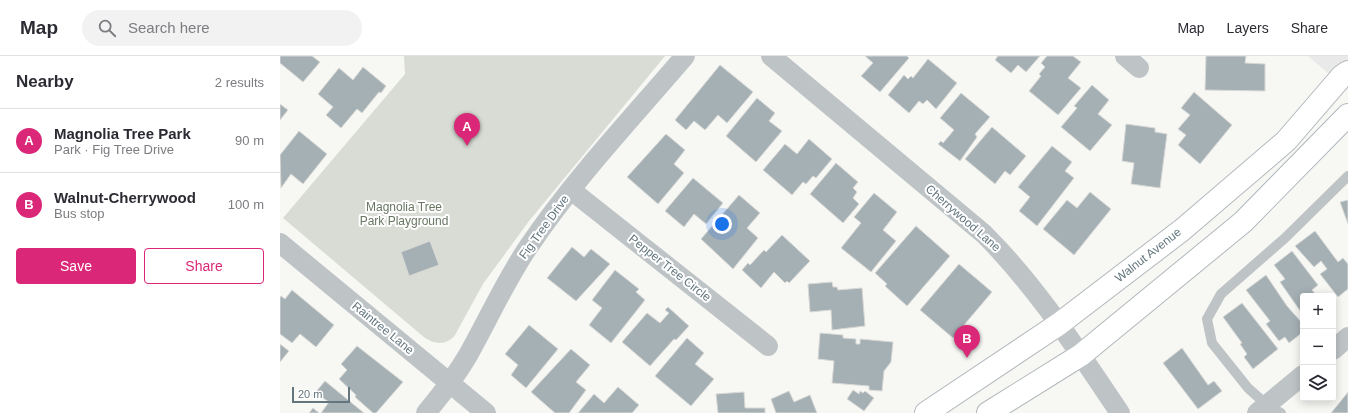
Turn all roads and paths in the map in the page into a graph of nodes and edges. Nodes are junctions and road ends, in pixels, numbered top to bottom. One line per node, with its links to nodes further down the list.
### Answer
1 (685, 56): 6 (street, Fig Tree Drive)
2 (771, 56): 8 (street, Cherrywood Lane)
3 (1348, 72): 8 (main road, Walnut Avenue)
4 (1348, 115): 12 (main road)
5 (1348, 176): 15 (lane)
6 (571, 190): 10 (street, Pepper Tree Circle); 14 (street, Fig Tree Drive)
7 (280, 243): 14 (street, Raintree Lane)
8 (1059, 324): 12 (street, Cherrywood Lane); 18 (main road, Walnut Avenue)
9 (1348, 337): 11 (street)
10 (768, 346)
11 (1336, 347)
12 (1081, 355): 19 (main road); 20 (street, Cherrywood Lane)
13 (1300, 378): 15 (street)
14 (450, 383): 16 (street, Fig Tree Drive); 17 (street, Raintree Lane)
15 (1268, 410)
16 (426, 413)
17 (486, 413)
18 (926, 413)
19 (988, 413)
20 (1120, 413)

